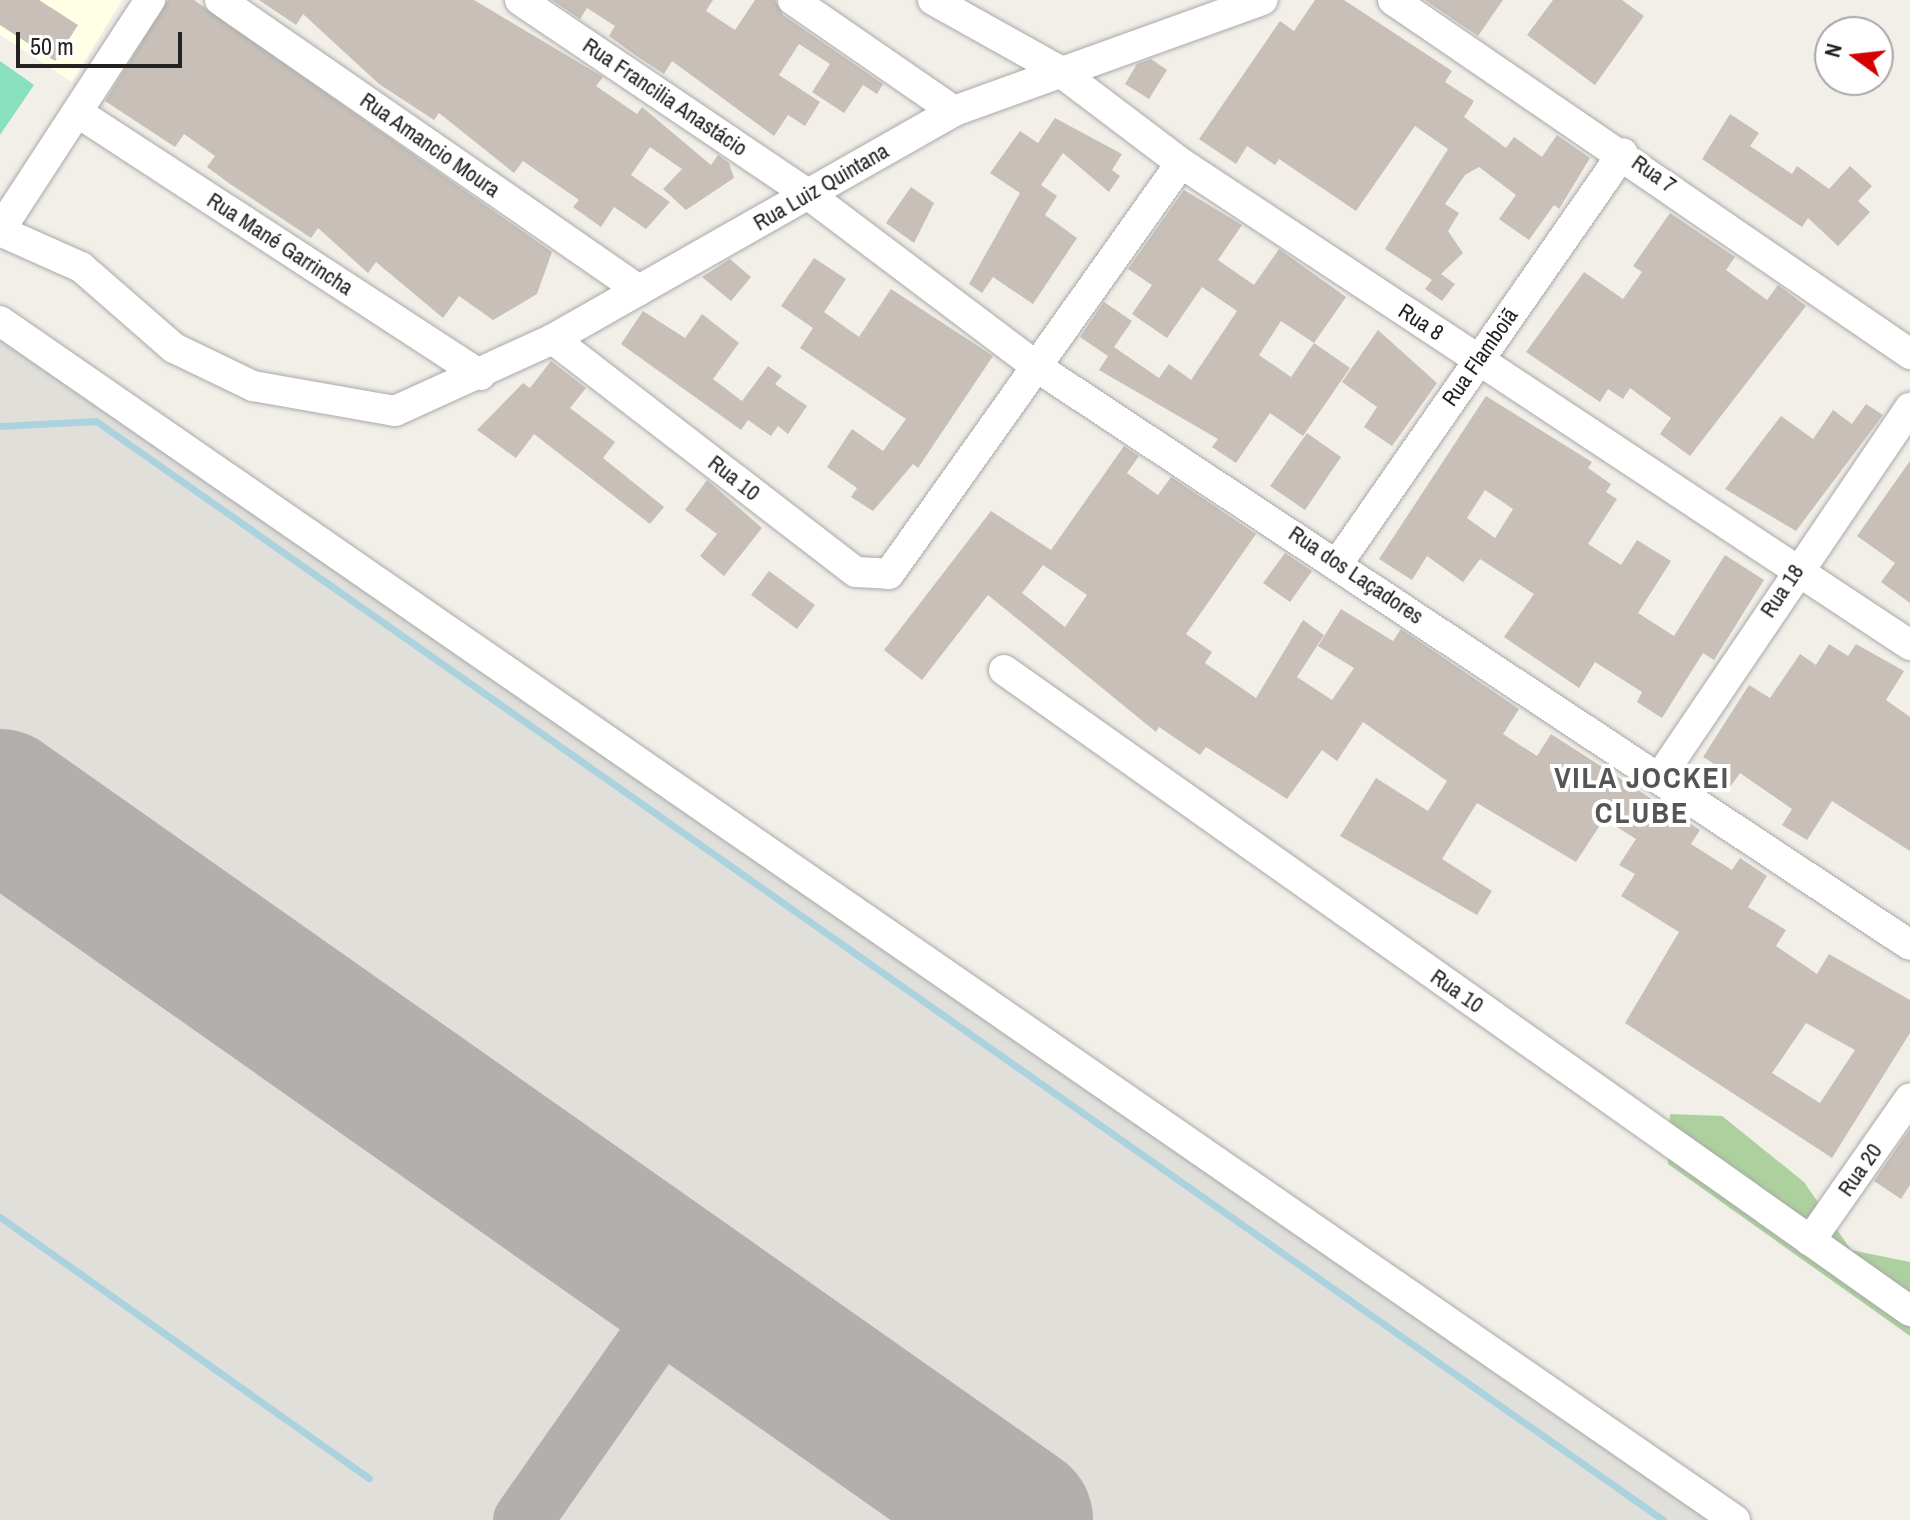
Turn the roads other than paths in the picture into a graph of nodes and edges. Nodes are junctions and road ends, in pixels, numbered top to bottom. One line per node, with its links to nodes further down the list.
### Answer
1 (150, 0): 10 (street)
2 (220, 0): 15 (street, Rua Amancio Moura)
3 (520, 0): 13 (street, Rua Francilia Anastácio)
4 (793, 0): 9 (street)
5 (933, 0): 8 (street, Rua 8)
6 (1263, 0): 8 (street, Rua Luiz Quintana)
7 (1393, 0): 11 (street, Rua 7)
8 (1058, 70): 9 (street, Rua Luiz Quintana); 12 (street, Rua 8)
9 (954, 111): 13 (street, Rua Luiz Quintana)
10 (80, 114): 14 (street); 21 (street, Rua Mané Garrincha)
11 (1623, 153): 18 (street, Rua 7); 19 (street, Rua Flamboiã)
12 (1181, 163): 19 (street, Rua 8); 20 (street)
13 (809, 195): 15 (street, Rua Luiz Quintana); 20 (street, Rua dos Laçadores)
14 (0, 230): 21 (street, Rua Luiz Quintana)
15 (639, 290): 17 (street, Rua Luiz Quintana)
16 (0, 321): 32 (street)
17 (553, 339): 20 (street, Rua 10); 21 (street, Rua Luiz Quintana)
18 (1910, 354)
19 (1478, 359): 23 (street, Rua Flamboiã); 24 (street, Rua 8)
20 (1040, 369): 23 (street, Rua dos Laçadores)
21 (481, 375)
22 (1910, 408): 24 (street, Rua 18)
23 (1338, 563): 27 (street, Rua dos Laçadores)
24 (1796, 570): 25 (street, Rua 8); 27 (street, Rua 18)
25 (1910, 645)
26 (1004, 670): 30 (street, Rua 10)
27 (1660, 777): 28 (street, Rua dos Laçadores)
28 (1910, 945)
29 (1910, 1098): 30 (street, Rua 20)
30 (1810, 1241): 31 (street, Rua 10)
31 (1910, 1311)
32 (1735, 1520)

